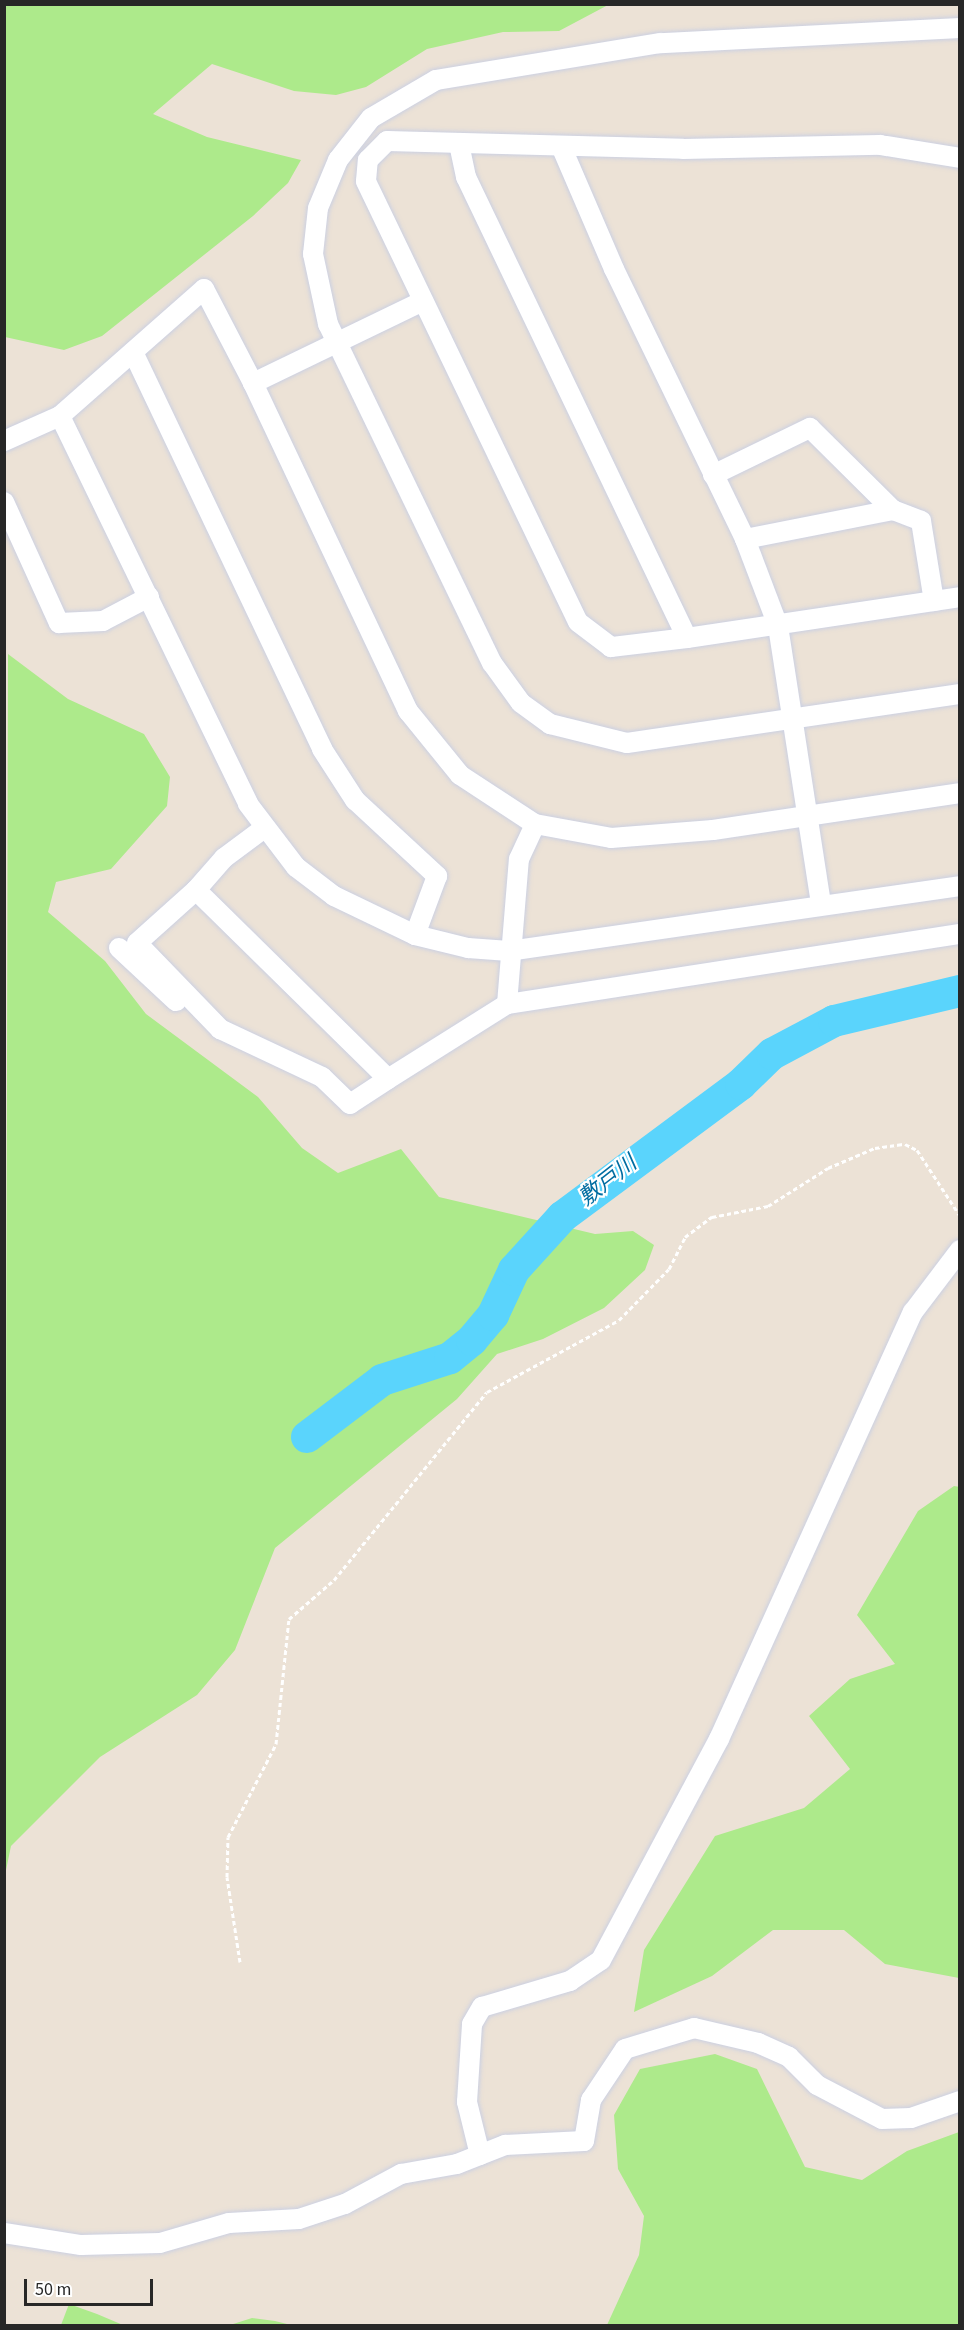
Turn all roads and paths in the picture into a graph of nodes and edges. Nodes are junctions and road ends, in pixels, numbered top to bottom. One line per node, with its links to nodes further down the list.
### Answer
1 (960, 28): 6 (street)
2 (459, 144): 3 (street); 5 (street); 19 (street)
3 (561, 146): 4 (street); 11 (street)
4 (960, 158)
5 (423, 302): 6 (street); 19 (street)
6 (337, 343): 8 (street); 21 (street)
7 (133, 352): 8 (street); 9 (street); 30 (street)
8 (253, 383): 24 (street)
9 (60, 416): 10 (street); 15 (street)
10 (4, 441)
11 (713, 474): 13 (street); 14 (street)
12 (4, 502): 15 (street)
13 (893, 510): 14 (street); 17 (street)
14 (745, 539): 18 (street)
15 (149, 597): 25 (street)
16 (960, 597): 17 (street)
17 (934, 601): 18 (street)
18 (778, 626): 19 (street); 21 (street)
19 (687, 638)
20 (960, 694): 21 (street)
21 (794, 720): 23 (street)
22 (960, 793): 23 (street)
23 (807, 816): 24 (street); 28 (street)
24 (535, 824): 32 (street)
25 (263, 829): 27 (street); 30 (street)
26 (960, 886): 28 (street)
27 (196, 890): 34 (street); 35 (street)
28 (821, 904): 32 (street)
29 (960, 934): 33 (street)
30 (415, 935): 32 (street)
31 (119, 948): 34 (street)
32 (509, 951): 33 (street)
33 (507, 1004): 35 (street)
34 (220, 1029): 35 (street)
35 (388, 1079)
36 (960, 1216): 38 (path)
37 (960, 1250): 40 (street)
38 (240, 1962)
39 (960, 2101): 40 (street)
40 (480, 2155): 41 (street)
41 (4, 2233)

